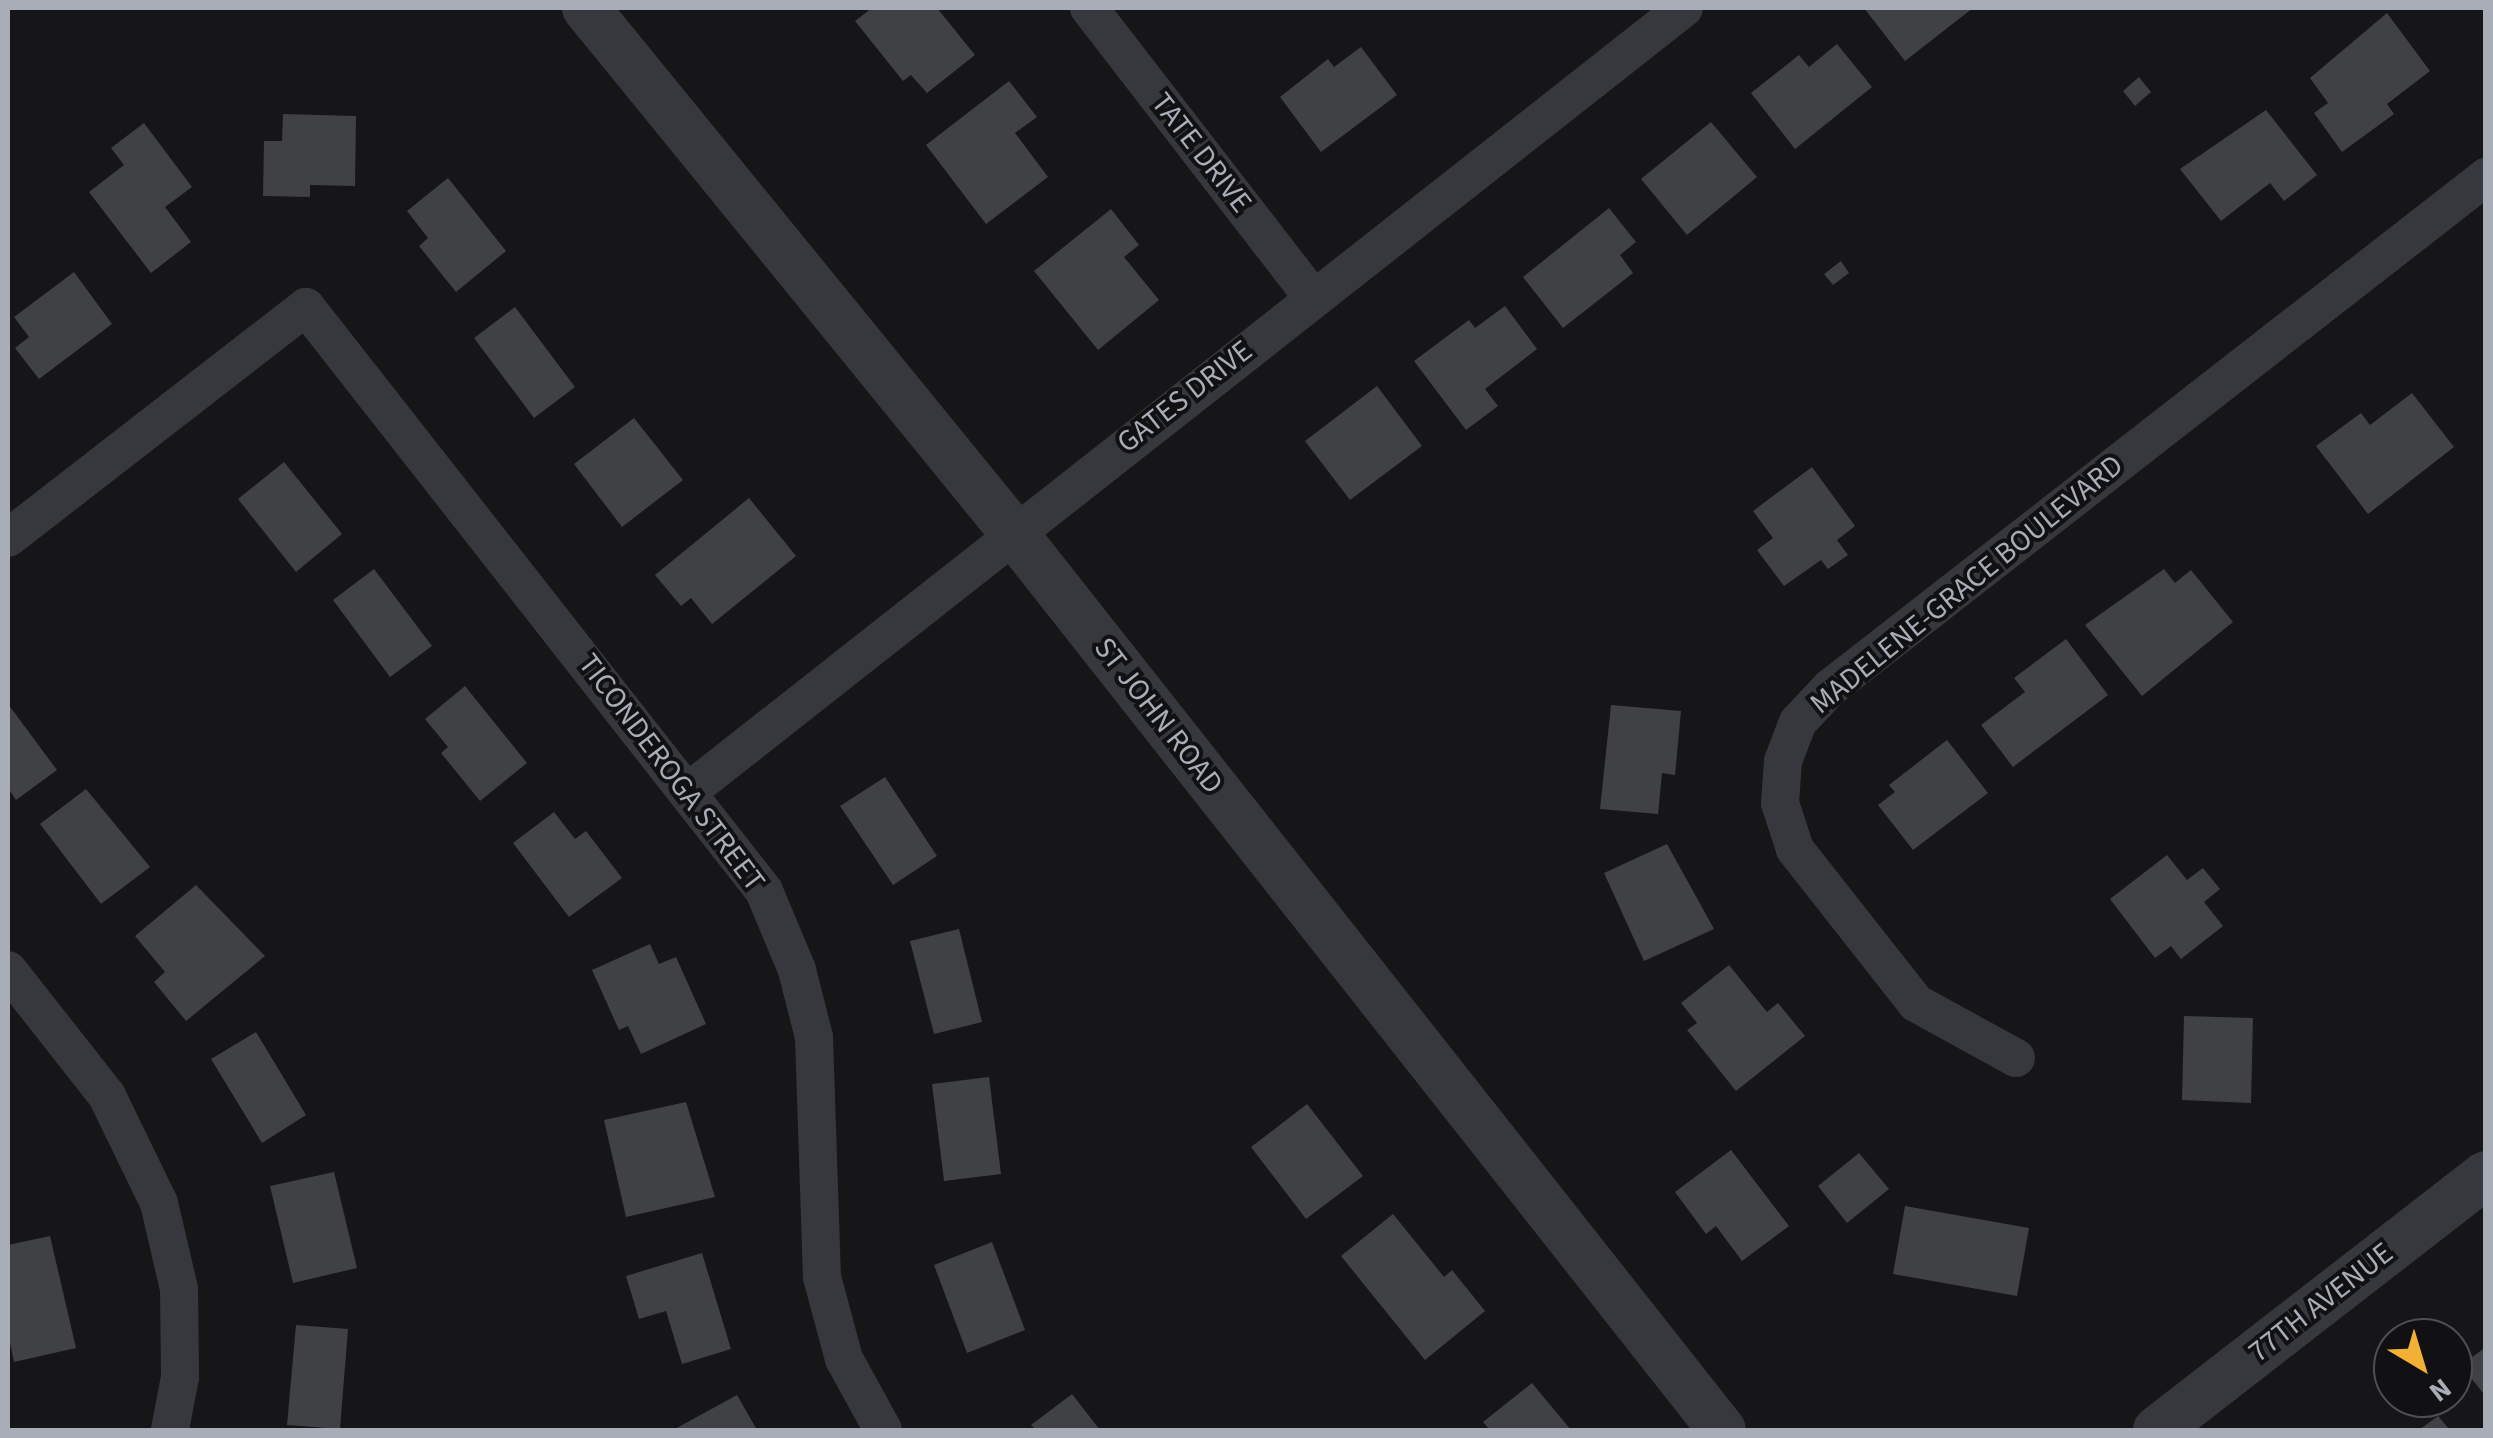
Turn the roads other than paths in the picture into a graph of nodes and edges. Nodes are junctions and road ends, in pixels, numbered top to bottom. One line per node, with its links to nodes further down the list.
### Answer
1 (586, 8): 6 (street, ST JOHN ROAD)
2 (1089, 8): 5 (street, TATE DRIVE)
3 (1684, 8): 5 (street, GATES DRIVE)
4 (2486, 177): 10 (street, MADELENE-GRACE BOULEVARD)
5 (1314, 298): 6 (street, GATES DRIVE)
6 (1013, 532): 8 (street, GATES DRIVE); 14 (street, ST JOHN ROAD)
7 (8, 538): 8 (street, TICONDEROGA STREET)
8 (689, 791): 13 (street, TICONDEROGA STREET)
9 (8, 970): 12 (street)
10 (2016, 1058)
11 (2486, 1175): 15 (street, 77TH AVENUE)
12 (170, 1430)
13 (884, 1430)
14 (1722, 1430)
15 (2156, 1430)

